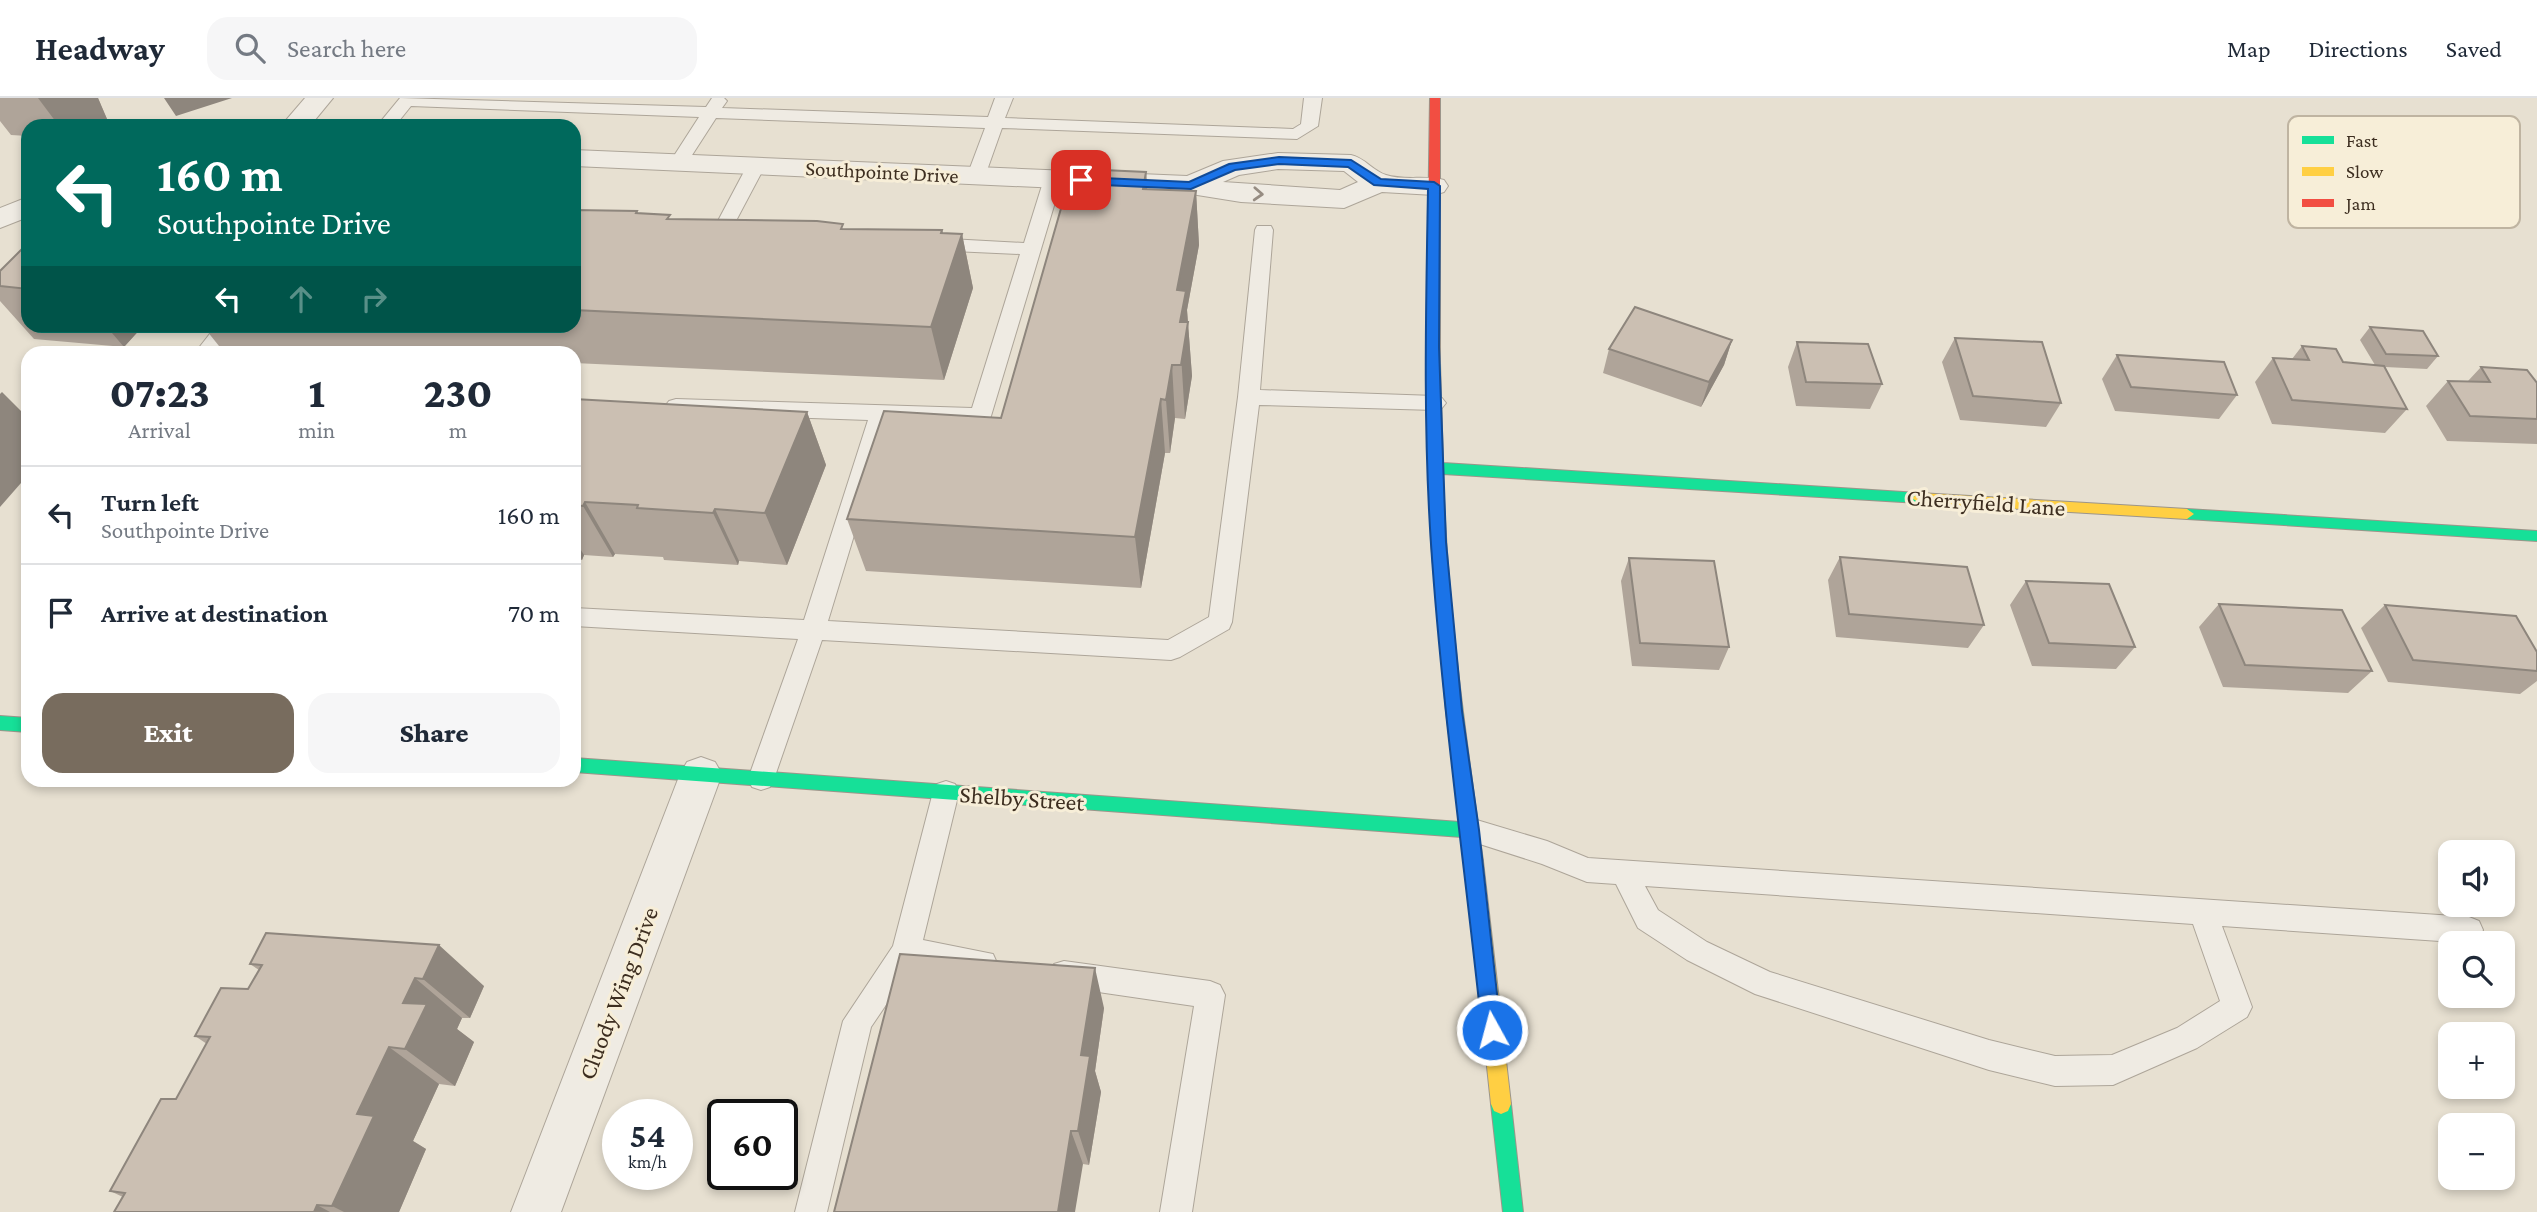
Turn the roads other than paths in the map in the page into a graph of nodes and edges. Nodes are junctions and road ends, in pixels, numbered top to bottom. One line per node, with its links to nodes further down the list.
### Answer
1 (320, 98): 7 (street)
2 (1004, 98): 9 (lane)
3 (1313, 98): 9 (lane)
4 (1435, 98): 15 (street)
5 (408, 100): 6 (lane); 8 (lane)
6 (715, 105): 9 (lane); 11 (lane)
7 (301, 119)
8 (392, 119)
9 (994, 123): 13 (lane)
10 (581, 158): 11 (street, Southpointe Drive)
11 (679, 162): 12 (street, Southpointe Drive)
12 (756, 166): 13 (street, Southpointe Drive); 19 (lane)
13 (976, 176): 14 (street, Southpointe Drive)
14 (1053, 179): 15 (street, Southpointe Drive); 21 (lane)
15 (1434, 186): 23 (street)
16 (21, 209): 17 (street)
17 (0, 219)
18 (1264, 230): 22 (lane)
19 (747, 235)
20 (909, 243): 21 (lane)
21 (1031, 249): 25 (lane)
22 (1249, 397): 23 (lane); 29 (lane)
23 (1435, 403): 26 (street)
24 (658, 405): 25 (lane)
25 (881, 413): 29 (lane)
26 (1434, 468): 27 (street, Cherryfield Lane); 36 (street)
27 (2537, 536)
28 (581, 617): 29 (lane)
29 (813, 630): 34 (lane)
30 (0, 723): 31 (street)
31 (21, 724)
32 (581, 765): 33 (street, Shelby Street)
33 (701, 774): 34 (street, Shelby Street); 41 (street, Cluody Wing Drive)
34 (761, 779): 35 (street, Shelby Street)
35 (946, 792): 36 (street, Shelby Street); 40 (lane)
36 (1470, 830): 37 (lane); 44 (street)
37 (1624, 873): 38 (lane); 38 (lane)
38 (2204, 914): 39 (lane)
39 (2469, 930)
40 (906, 951): 42 (lane); 43 (lane)
41 (536, 1212)
42 (811, 1212)
43 (1176, 1212)
44 (1513, 1212)

